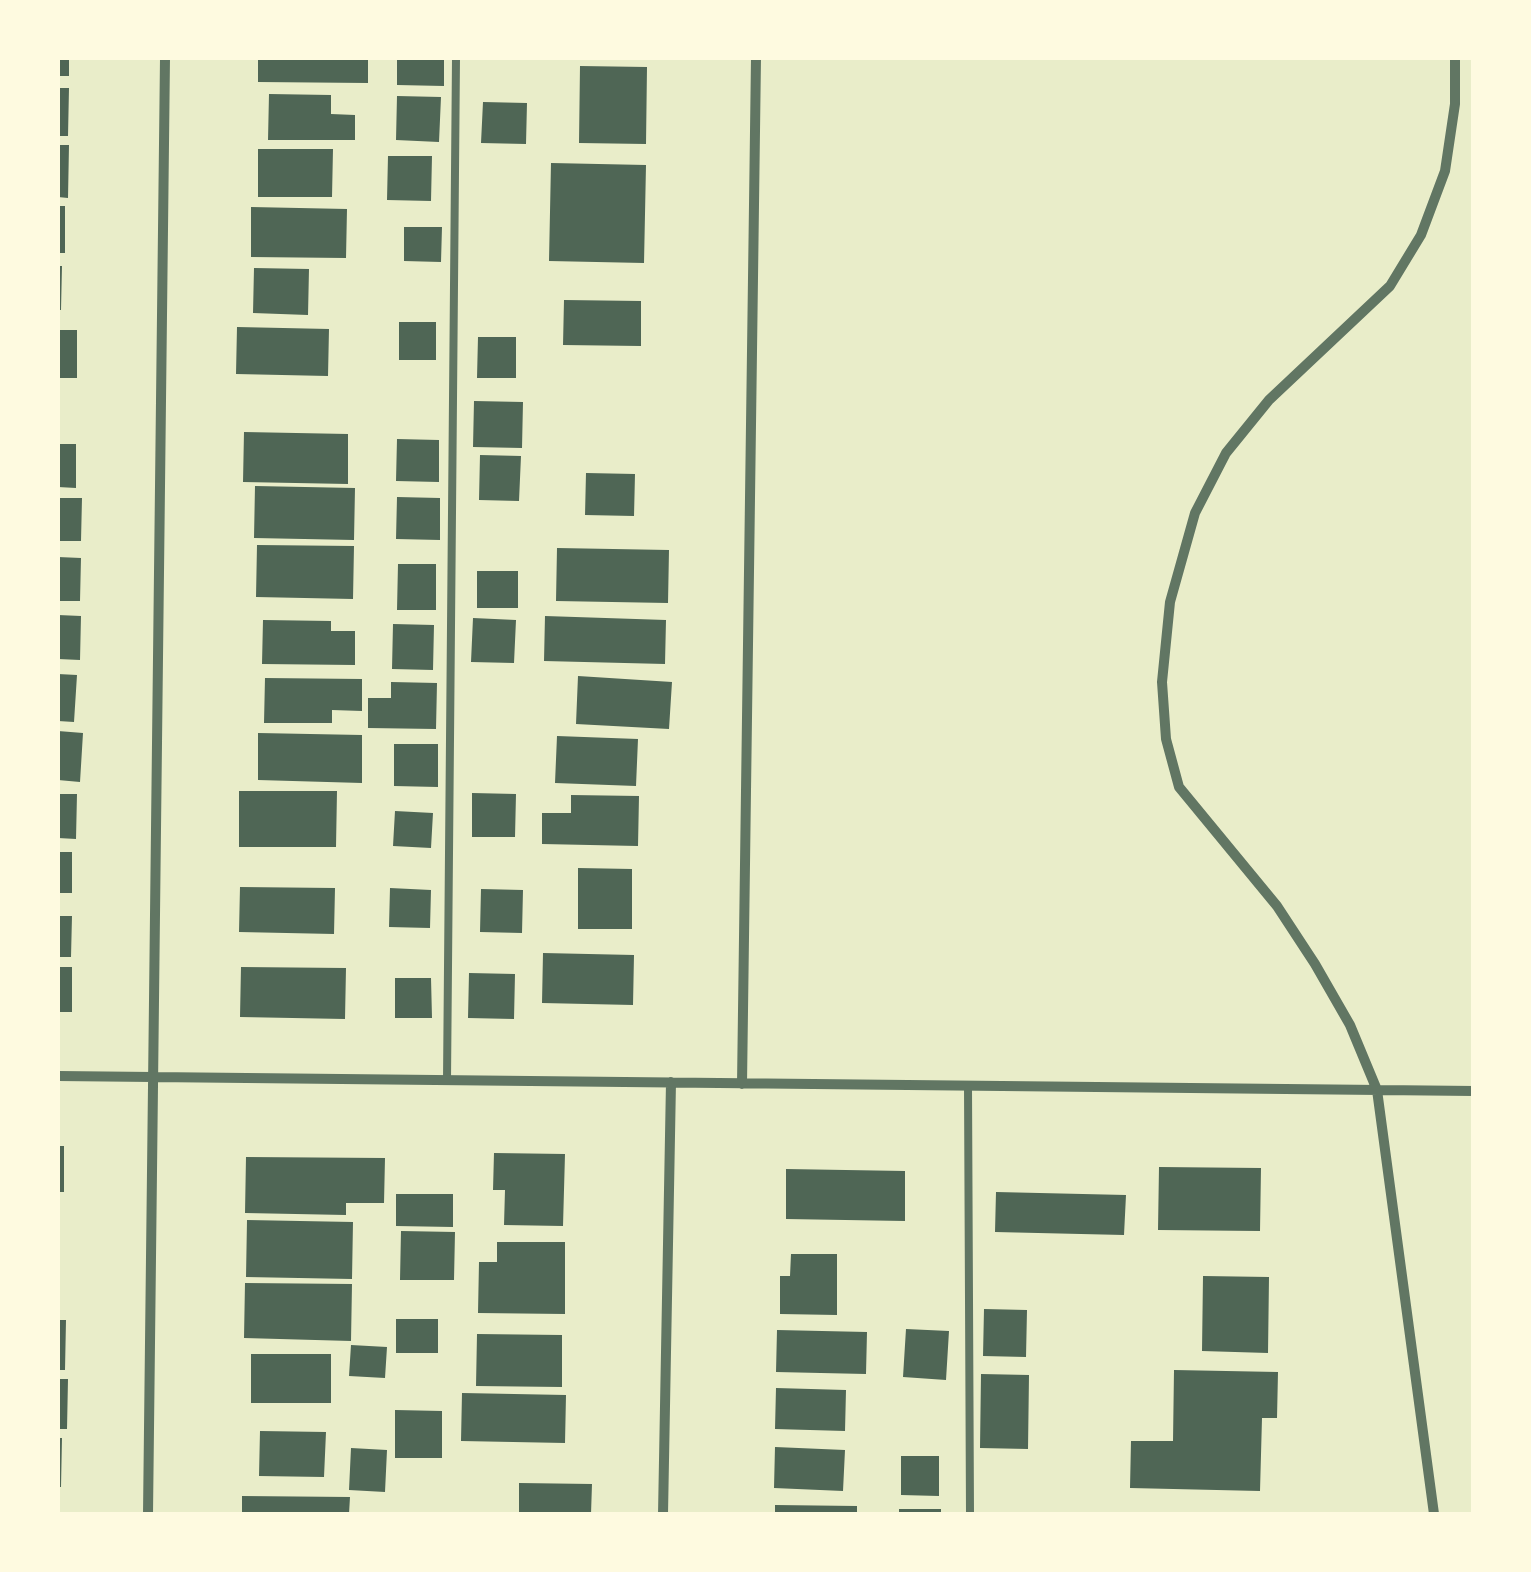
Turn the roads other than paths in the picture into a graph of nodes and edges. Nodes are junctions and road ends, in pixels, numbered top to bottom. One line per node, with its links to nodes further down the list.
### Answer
1 (165, 58): 6 (street)
2 (456, 58): 7 (lane)
3 (756, 58): 9 (street)
4 (1455, 58): 11 (street)
5 (58, 1076): 6 (street)
6 (153, 1077): 7 (street); 13 (street)
7 (447, 1080): 8 (street)
8 (670, 1082): 9 (street); 14 (street)
9 (742, 1084): 10 (street)
10 (968, 1086): 11 (street); 15 (lane)
11 (1376, 1090): 12 (street); 16 (street)
12 (1474, 1091)
13 (148, 1514)
14 (663, 1514)
15 (970, 1514)
16 (1434, 1514)

